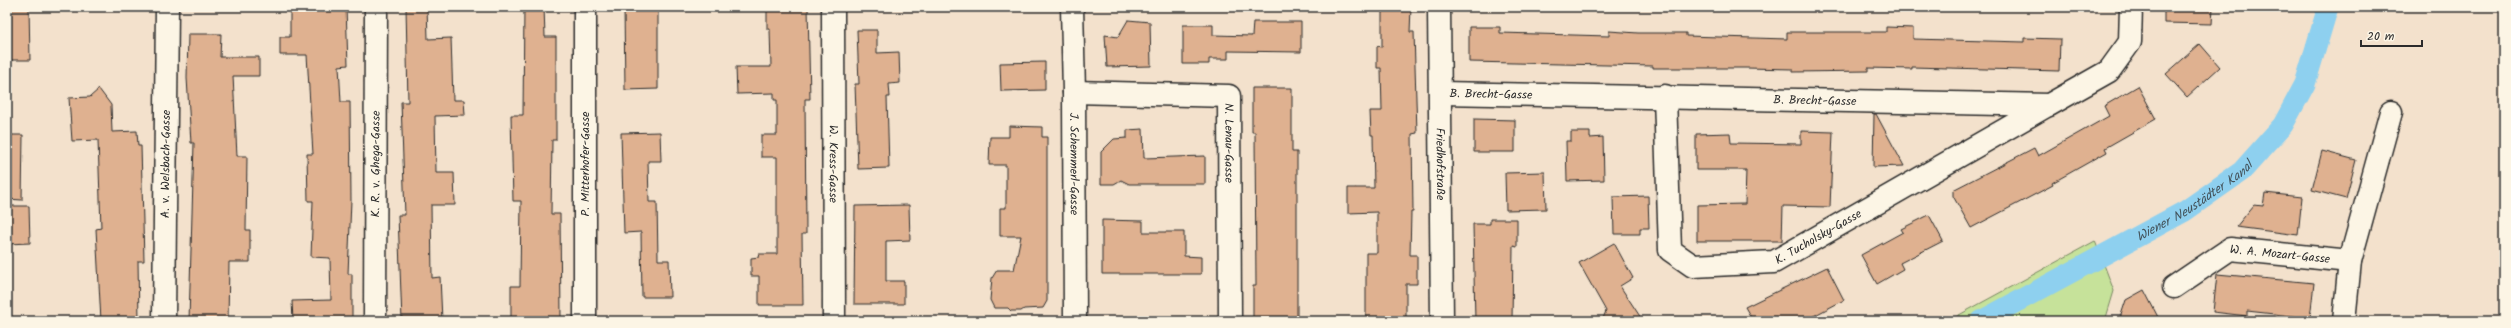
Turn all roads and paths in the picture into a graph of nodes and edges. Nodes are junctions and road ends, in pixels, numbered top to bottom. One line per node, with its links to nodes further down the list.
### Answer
1 (167, 7): 15 (street, A. v. Welsbach-Gasse)
2 (376, 7): 16 (street, K. R. v. Ghega-Gasse)
3 (585, 7): 17 (street, P. Mitterhofer-Gasse)
4 (833, 7): 18 (street, W. Kress-Gasse)
5 (1072, 7): 8 (street, J. Schemmerl-Gasse)
6 (1439, 7): 9 (street, Friedhofstraße)
7 (2131, 7): 11 (street)
8 (1074, 92): 19 (street, J. Schemmerl-Gasse); 20 (street, N. Lenau-Gasse)
9 (1442, 93): 10 (street, B. Brecht-Gasse); 21 (street, Friedhofstraße)
10 (1665, 96): 11 (street, B. Brecht-Gasse); 11 (street, K. Tucholsky-Gasse)
11 (2049, 105)
12 (2391, 112): 13 (street)
13 (2350, 261): 14 (street, W. A. Mozart-Gasse); 22 (street)
14 (2174, 287)
15 (164, 321)
16 (375, 321)
17 (585, 321)
18 (834, 321)
19 (1075, 321)
20 (1230, 321)
21 (1442, 321)
22 (2344, 321)

